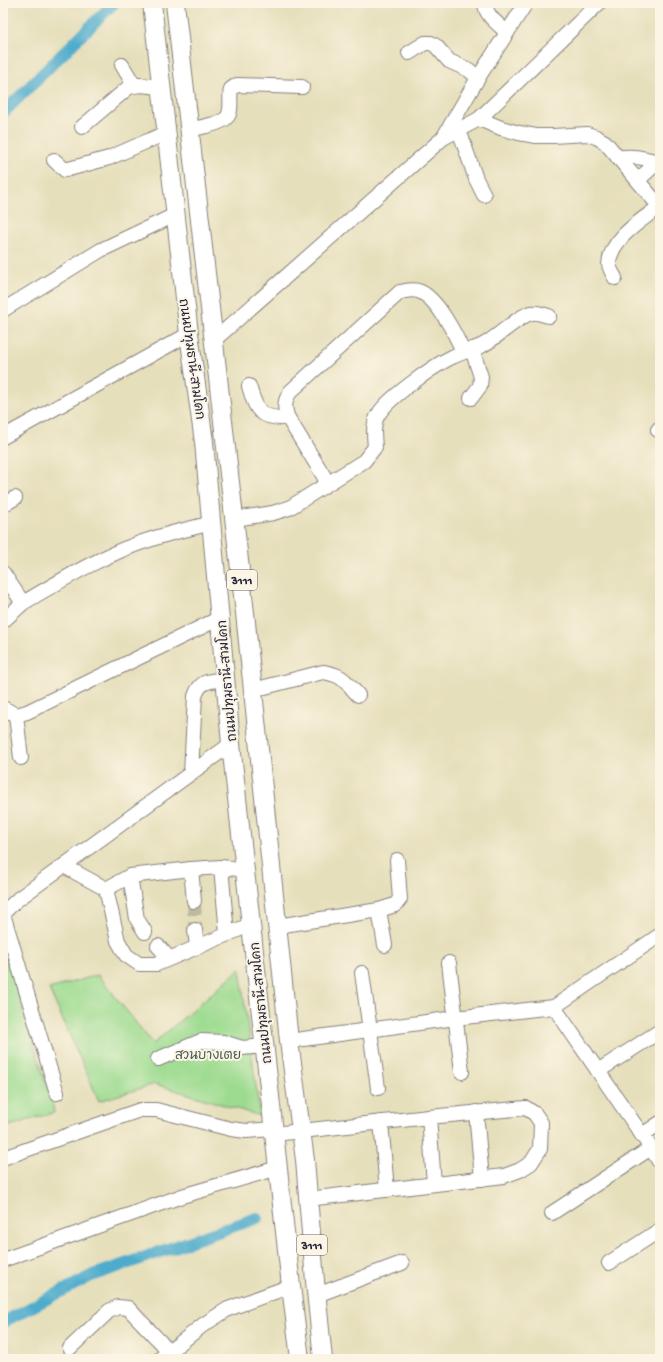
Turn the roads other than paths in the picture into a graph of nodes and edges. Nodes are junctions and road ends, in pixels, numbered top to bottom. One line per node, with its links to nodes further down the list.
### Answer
1 (152, 3): 11 (main road, ถนนปทุมธานี-สามโคก / 3111)
2 (175, 3): 15 (main road, ถนนปทุมธานี-สามโคก / 3111)
3 (485, 3): 6 (street)
4 (526, 3): 6 (street)
5 (599, 3): 13 (street)
6 (507, 32): 9 (street)
7 (409, 53): 9 (street)
8 (122, 65): 10 (street)
9 (478, 78): 18 (street)
10 (134, 85): 11 (street); 14 (street)
11 (161, 87): 17 (main road, ถนนปทุมธานี-สามโคก / 3111)
12 (302, 87): 15 (street)
13 (479, 119): 16 (street); 19 (street)
14 (82, 127)
15 (189, 130): 30 (main road, ถนนปทุมธานี-สามโคก / 3111)
16 (459, 130): 18 (street); 23 (street)
17 (166, 133): 20 (street); 25 (main road, ถนนปทุมธานี-สามโคก / 3111)
18 (443, 138): 30 (street)
19 (618, 158): 21 (street); 22 (street)
20 (54, 160)
21 (659, 161): 22 (street)
22 (638, 180): 24 (street)
23 (484, 195)
24 (660, 207): 26 (street)
25 (175, 214): 27 (street); 29 (main road, ถนนปทุมธานี-สามโคก / 3111)
26 (615, 278)
27 (3, 310)
28 (549, 316): 31 (street)
29 (189, 334): 35 (street); 38 (main road, ถนนปทุมธานี-สามโคก / 3111)
30 (213, 341): 37 (main road, ถนนปทุมธานี-สามโคก / 3111)
31 (468, 351): 33 (street); 34 (street); 36 (street)
32 (249, 386): 34 (street)
33 (471, 398)
34 (288, 418): 36 (street)
35 (3, 437)
36 (328, 483): 37 (street)
37 (235, 519): 44 (main road, ถนนปทุมธานี-สามโคก / 3111)
38 (212, 523): 40 (street); 41 (main road, ถนนปทุมธานี-สามโคก / 3111)
39 (3, 573): 40 (street)
40 (23, 602): 42 (street)
41 (220, 618): 43 (main road, ถนนปทุมธานี-สามโคก / 3111); 47 (street)
42 (3, 621)
43 (225, 679): 48 (main road, ถนนปทุมธานี-สามโคก / 3111); 50 (street)
44 (253, 690): 45 (street); 62 (main road, ถนนปทุมธานี-สามโคก / 3111)
45 (358, 695)
46 (3, 708): 47 (street)
47 (16, 715): 49 (street)
48 (231, 744): 50 (street); 55 (main road, ถนนปทุมธานี-สามโคก / 3111)
49 (21, 758)
50 (191, 773): 52 (street)
51 (398, 860): 59 (street)
52 (64, 866): 57 (street); 60 (street)
53 (221, 867): 54 (street); 55 (street); 65 (street)
54 (191, 869): 56 (street); 58 (street)
55 (246, 870): 61 (main road, ถนนปทุมธานี-สามโคก / 3111)
56 (130, 876): 57 (street); 64 (street)
57 (106, 889): 70 (street)
58 (194, 901)
59 (380, 910): 62 (street); 67 (street)
60 (3, 913): 83 (street)
61 (252, 924): 65 (street); 78 (main road, ถนนปทุมธานี-สามโคก / 3111)
62 (277, 926): 77 (main road, ถนนปทุมธานี-สามโคก / 3111)
63 (195, 930): 69 (street)
64 (145, 932)
65 (227, 934): 69 (street)
66 (660, 936): 73 (street)
67 (385, 945)
68 (158, 946): 70 (street)
69 (198, 947): 70 (street)
70 (169, 958)
71 (449, 963): 74 (street)
72 (362, 973): 75 (street)
73 (554, 1007): 74 (street); 80 (street)
74 (455, 1018): 75 (street); 81 (street)
75 (370, 1030): 77 (street); 82 (street)
76 (660, 1031): 80 (street)
77 (289, 1041): 89 (main road, ถนนปทุมธานี-สามโคก / 3111)
78 (265, 1046): 79 (street); 88 (main road, ถนนปทุมธานี-สามโคก / 3111)
79 (158, 1059)
80 (598, 1071): 90 (street)
81 (462, 1072)
82 (378, 1088)
83 (57, 1094)
84 (476, 1112): 85 (street); 95 (street); 95 (street)
85 (429, 1117): 86 (street); 96 (street)
86 (381, 1122): 89 (street); 97 (street)
87 (660, 1123): 90 (street)
88 (274, 1132): 89 (street); 92 (street); 94 (main road, ถนนปทุมธานี-สามโคก / 3111)
89 (301, 1132): 98 (main road, ถนนปทุมธานี-สามโคก / 3111)
90 (642, 1135): 91 (street)
91 (651, 1148): 93 (street); 99 (street)
92 (3, 1158)
93 (660, 1163)
94 (278, 1168): 101 (street); 104 (main road, ถนนปทุมธานี-สามโคก / 3111)
95 (482, 1178): 96 (street)
96 (434, 1184): 97 (street)
97 (387, 1190): 98 (street)
98 (308, 1199): 105 (main road, ถนนปทุมธานี-สามโคก / 3111)
99 (552, 1213)
100 (660, 1230): 103 (street)
101 (3, 1260)
102 (402, 1263): 105 (street)
103 (609, 1263)
104 (291, 1286): 107 (street); 108 (main road, ถนนปทุมธานี-สามโคก / 3111)
105 (317, 1295): 109 (main road, ถนนปทุมธานี-สามโคก / 3111)
106 (70, 1348): 107 (street)
107 (165, 1355)
108 (300, 1359)
109 (323, 1359)

